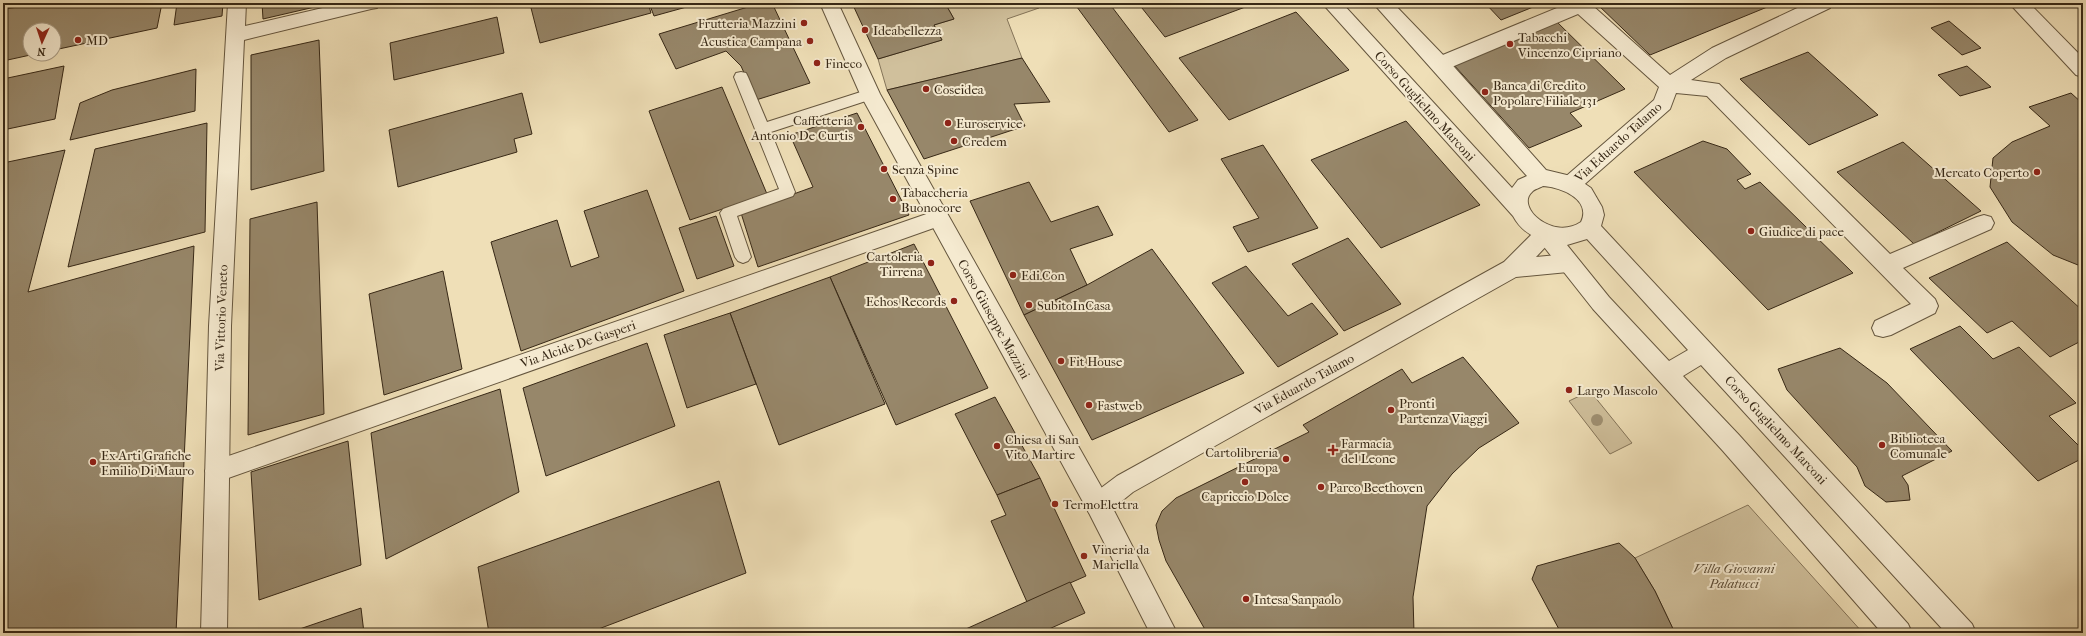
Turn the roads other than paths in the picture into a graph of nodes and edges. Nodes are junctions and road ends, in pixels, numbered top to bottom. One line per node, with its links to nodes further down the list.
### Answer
1 (237, 3): 9 (street, Via Vittorio Veneto)
2 (371, 3): 9 (street)
3 (829, 3): 14 (street, Corso Giuseppe Mazzini)
4 (1332, 3): 18 (street, Corso Guglielmo Marconi)
5 (1382, 3): 10 (street)
6 (1824, 3): 13 (street)
7 (2018, 3): 11 (street)
8 (1583, 4): 10 (street); 13 (street)
9 (236, 35): 30 (street, Via Vittorio Veneto)
10 (1440, 64): 16 (street)
11 (2083, 70)
12 (741, 77): 15 (lane)
13 (1669, 85): 17 (street, Via Eduardo Talamo); 25 (street)
14 (870, 94): 15 (lane); 19 (street, Corso Giuseppe Mazzini)
15 (762, 129): 23 (lane)
16 (1541, 178): 17 (street); 18 (street)
17 (1571, 184): 21 (street)
18 (1519, 210): 22 (street)
19 (938, 218): 30 (street, Via Alcide De Gasperi); 31 (street, Corso Giuseppe Mazzini)
20 (1984, 223): 25 (street)
21 (1589, 227): 22 (street); 28 (street, Corso Guglielmo Marconi)
22 (1545, 234): 24 (street); 26 (street, Via Eduardo Talamo)
23 (743, 257)
24 (1568, 263): 26 (street, Via Eduardo Talamo); 29 (street)
25 (1887, 265): 27 (street)
26 (1512, 268): 31 (street, Via Eduardo Talamo)
27 (1883, 328)
28 (1703, 352): 29 (street); 35 (street, Corso Guglielmo Marconi)
29 (1667, 374): 34 (street)
30 (217, 471): 32 (street, Via Vittorio Veneto)
31 (1098, 504): 33 (street, Corso Giuseppe Mazzini)
32 (214, 633)
33 (1164, 633)
34 (1899, 633)
35 (1963, 633)

